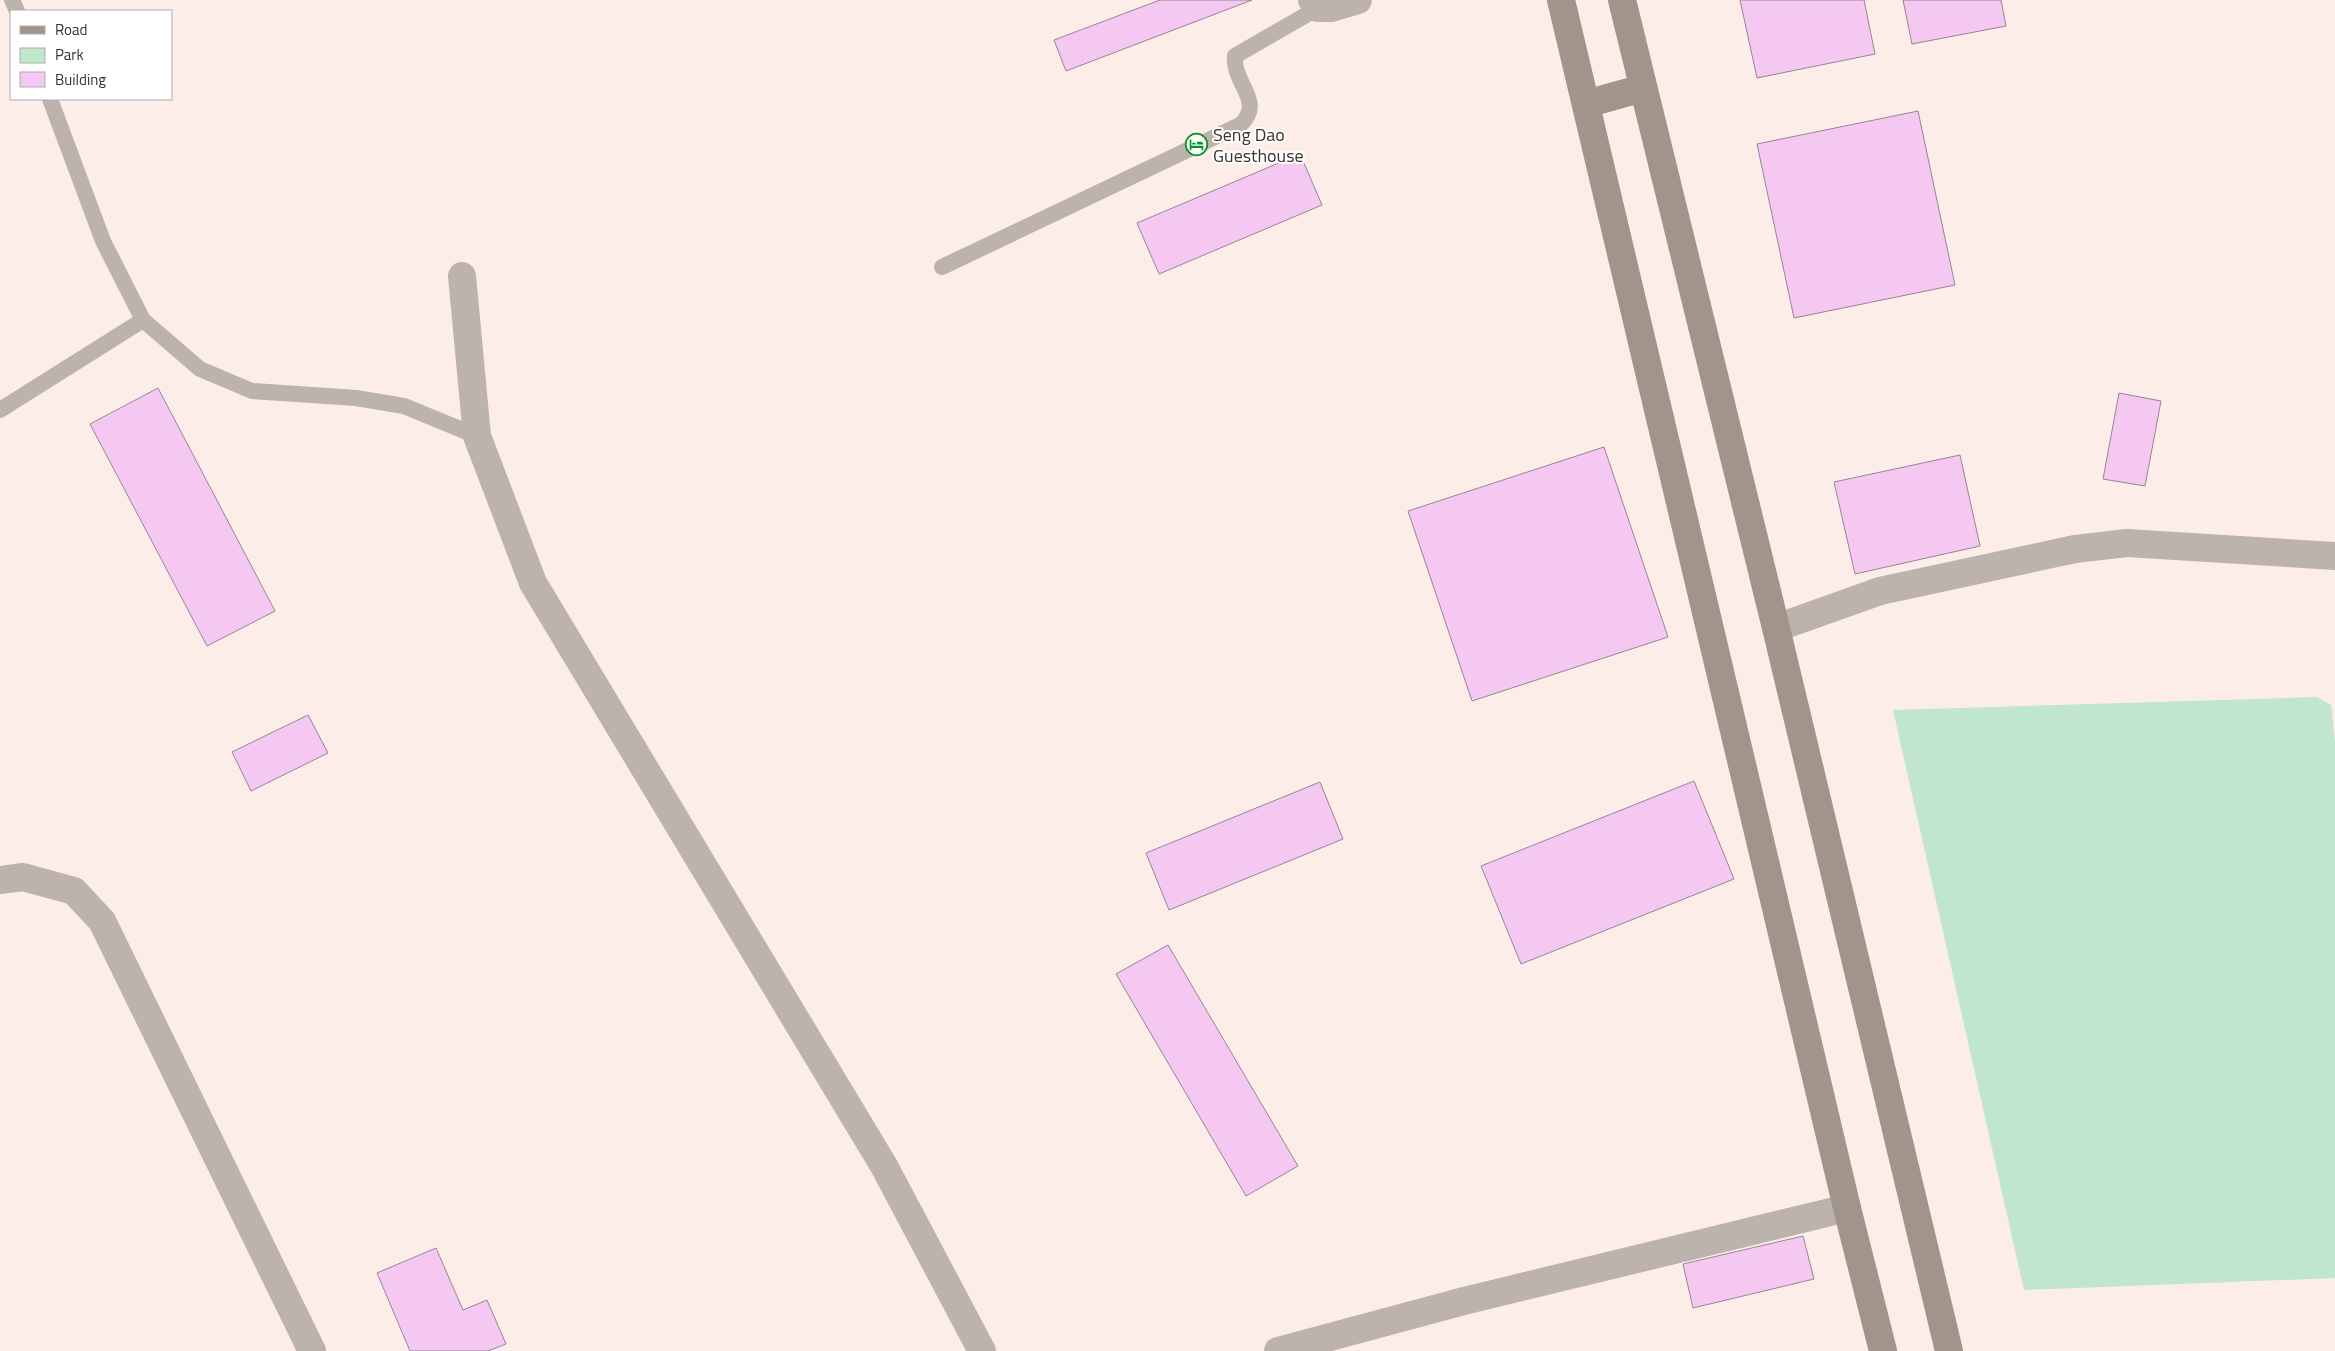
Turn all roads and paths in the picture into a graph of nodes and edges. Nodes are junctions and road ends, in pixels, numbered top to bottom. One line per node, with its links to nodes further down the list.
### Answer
1 (1358, 0): 4 (street)
2 (1561, 0): 7 (main road)
3 (1622, 0): 5 (main road)
4 (1315, 4): 8 (lane)
5 (1643, 88): 7 (main road); 14 (main road)
6 (50, 100): 10 (lane)
7 (1586, 104): 16 (main road)
8 (942, 267)
9 (462, 276): 12 (street)
10 (143, 320): 11 (lane); 12 (lane)
11 (0, 410)
12 (477, 436): 18 (street)
13 (2335, 556): 14 (street)
14 (1776, 628): 21 (main road)
15 (0, 880): 17 (street)
16 (1847, 1208): 19 (street); 20 (main road)
17 (312, 1351)
18 (982, 1351)
19 (1278, 1351)
20 (1883, 1351)
21 (1949, 1351)

